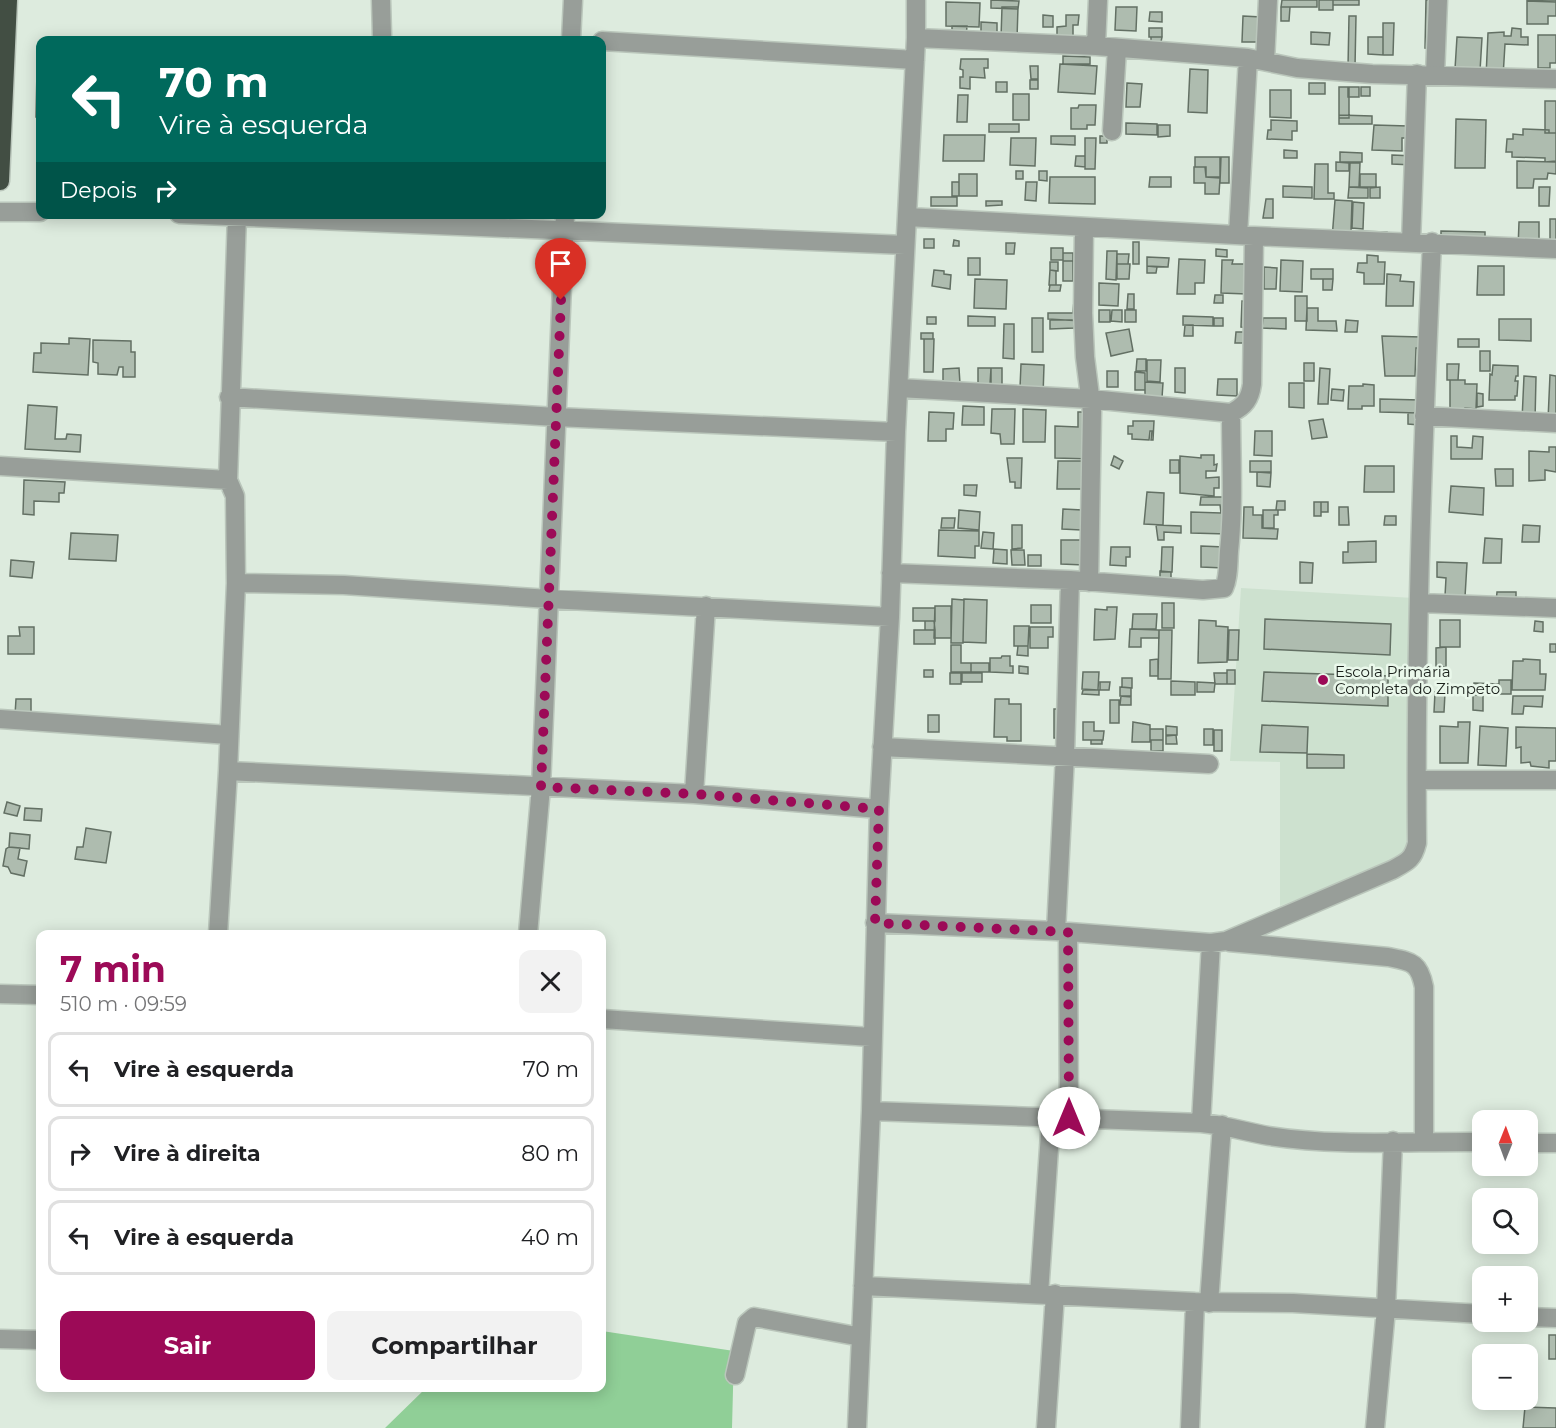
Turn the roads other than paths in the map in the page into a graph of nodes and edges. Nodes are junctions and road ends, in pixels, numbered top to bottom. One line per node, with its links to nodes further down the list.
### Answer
1 (8, 0): 17 (highway)
2 (381, 0): 8 (street)
3 (573, 0): 9 (street)
4 (916, 0): 10 (street)
5 (1098, 0): 12 (street)
6 (1268, 0): 15 (street)
7 (1438, 0): 16 (street)
8 (382, 35)
9 (571, 36)
10 (916, 38): 12 (street); 14 (street)
11 (606, 41): 14 (street)
12 (1096, 46): 13 (street)
13 (1117, 48): 15 (street); 19 (street)
14 (915, 60): 23 (street)
15 (1256, 60): 16 (street); 28 (street)
16 (1426, 74): 18 (street); 29 (street)
17 (3, 76): 20 (highway)
18 (1556, 79)
19 (1112, 131)
20 (0, 181)
21 (0, 212): 22 (street)
22 (36, 212)
23 (908, 217): 27 (street); 31 (street)
24 (237, 219): 34 (street)
25 (424, 219): 26 (street)
26 (565, 222): 31 (street); 38 (street)
27 (1084, 226): 28 (street); 35 (street)
28 (1246, 236): 29 (street); 36 (street)
29 (1411, 242): 30 (street)
30 (1432, 242): 32 (street); 37 (street)
31 (905, 245): 33 (street)
32 (1556, 249)
33 (898, 388): 35 (street); 40 (street)
34 (230, 397): 38 (street); 42 (street)
35 (1091, 399): 36 (street); 45 (street)
36 (1231, 412): 45 (street)
37 (1424, 416): 39 (street); 48 (street)
38 (556, 417): 40 (street); 47 (street)
39 (1556, 423)
40 (896, 432): 43 (street)
41 (0, 466): 42 (street)
42 (228, 480): 46 (street)
43 (891, 573): 44 (street); 51 (street)
44 (1070, 580): 45 (street); 55 (street)
45 (1089, 582)
46 (236, 583): 47 (street); 53 (street)
47 (549, 599): 49 (street); 60 (street)
48 (1420, 603): 50 (street); 58 (street)
49 (706, 606): 51 (street); 61 (street)
50 (1556, 608)
51 (890, 617): 54 (street)
52 (0, 719): 53 (street)
53 (229, 735): 57 (street)
54 (882, 747): 55 (street); 62 (street)
55 (1065, 755): 56 (street); 66 (street)
56 (1209, 764)
57 (228, 771): 60 (street); 64 (street)
58 (1417, 780): 59 (street); 67 (street)
59 (1556, 780)
60 (541, 787): 61 (street); 65 (street)
61 (694, 794): 62 (street)
62 (879, 809): 63 (street)
63 (875, 923): 66 (street); 71 (street)
64 (218, 930)
65 (528, 930)
66 (1062, 931): 67 (street); 73 (street)
67 (1218, 942): 74 (street); 76 (street)
68 (0, 994): 69 (street)
69 (36, 995)
70 (606, 1019): 71 (street)
71 (872, 1037): 72 (street)
72 (871, 1111): 73 (street); 81 (street)
73 (1060, 1119): 74 (street); 82 (street)
74 (1202, 1123): 75 (street)
75 (1222, 1125): 77 (street); 83 (street)
76 (1424, 1141): 77 (street); 78 (street)
77 (1393, 1142): 84 (street)
78 (1472, 1142)
79 (1538, 1143): 80 (street)
80 (1556, 1143)
81 (863, 1286): 82 (street); 88 (street)
82 (1047, 1294): 83 (street); 93 (street)
83 (1202, 1303): 84 (street); 94 (street)
84 (1386, 1309): 85 (street); 95 (street)
85 (1472, 1313)
86 (1538, 1317): 87 (street)
87 (1556, 1317)
88 (861, 1337): 91 (street); 92 (street)
89 (0, 1339): 90 (street)
90 (36, 1340)
91 (735, 1374)
92 (857, 1428)
93 (1046, 1428)
94 (1190, 1428)
95 (1375, 1428)

